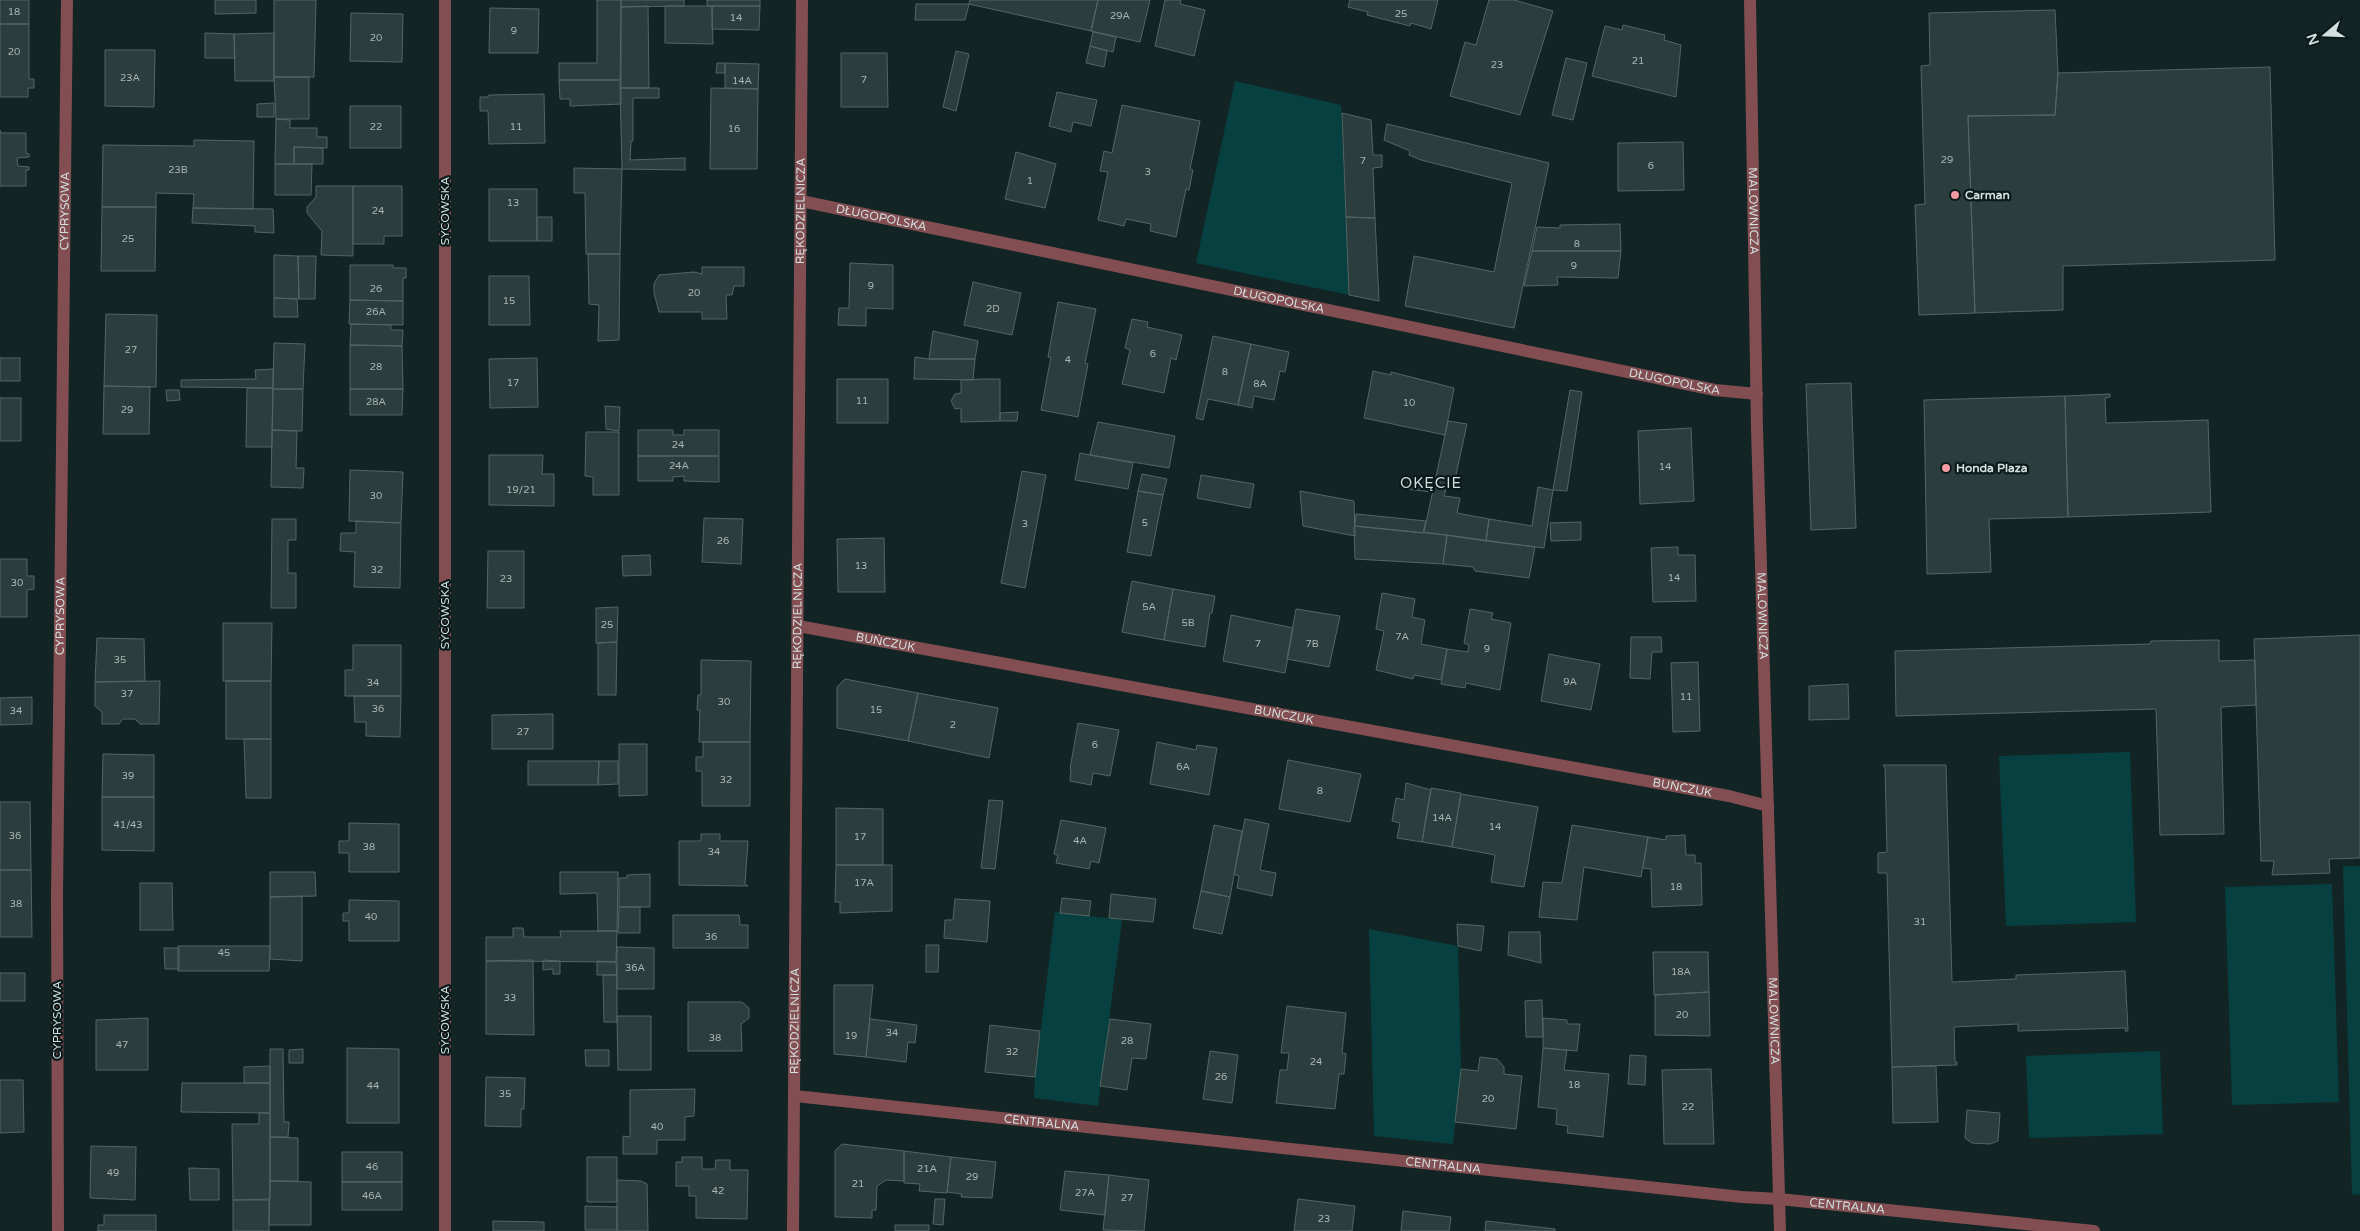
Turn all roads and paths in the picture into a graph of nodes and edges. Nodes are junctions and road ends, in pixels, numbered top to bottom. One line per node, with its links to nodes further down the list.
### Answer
1 (67, 0): 11 (street, CYPRYSOWA)
2 (445, 0): 12 (street, SYCOWSKA)
3 (802, 0): 5 (street, RĘKODZIELNICZA)
4 (1750, 0): 6 (street, MALOWNICZA)
5 (800, 201): 6 (street, DŁUGOPOLSKA); 7 (street, RĘKODZIELNICZA)
6 (1757, 394): 8 (street, MALOWNICZA)
7 (798, 626): 8 (street, BUŃCZUK); 9 (street, RĘKODZIELNICZA)
8 (1768, 806): 10 (street, MALOWNICZA)
9 (795, 1096): 10 (street, CENTRALNA); 13 (street, RĘKODZIELNICZA)
10 (1779, 1199): 14 (street, MALOWNICZA); 15 (street, CENTRALNA)
11 (58, 1231)
12 (446, 1231)
13 (793, 1231)
14 (1780, 1231)
15 (2094, 1231)

